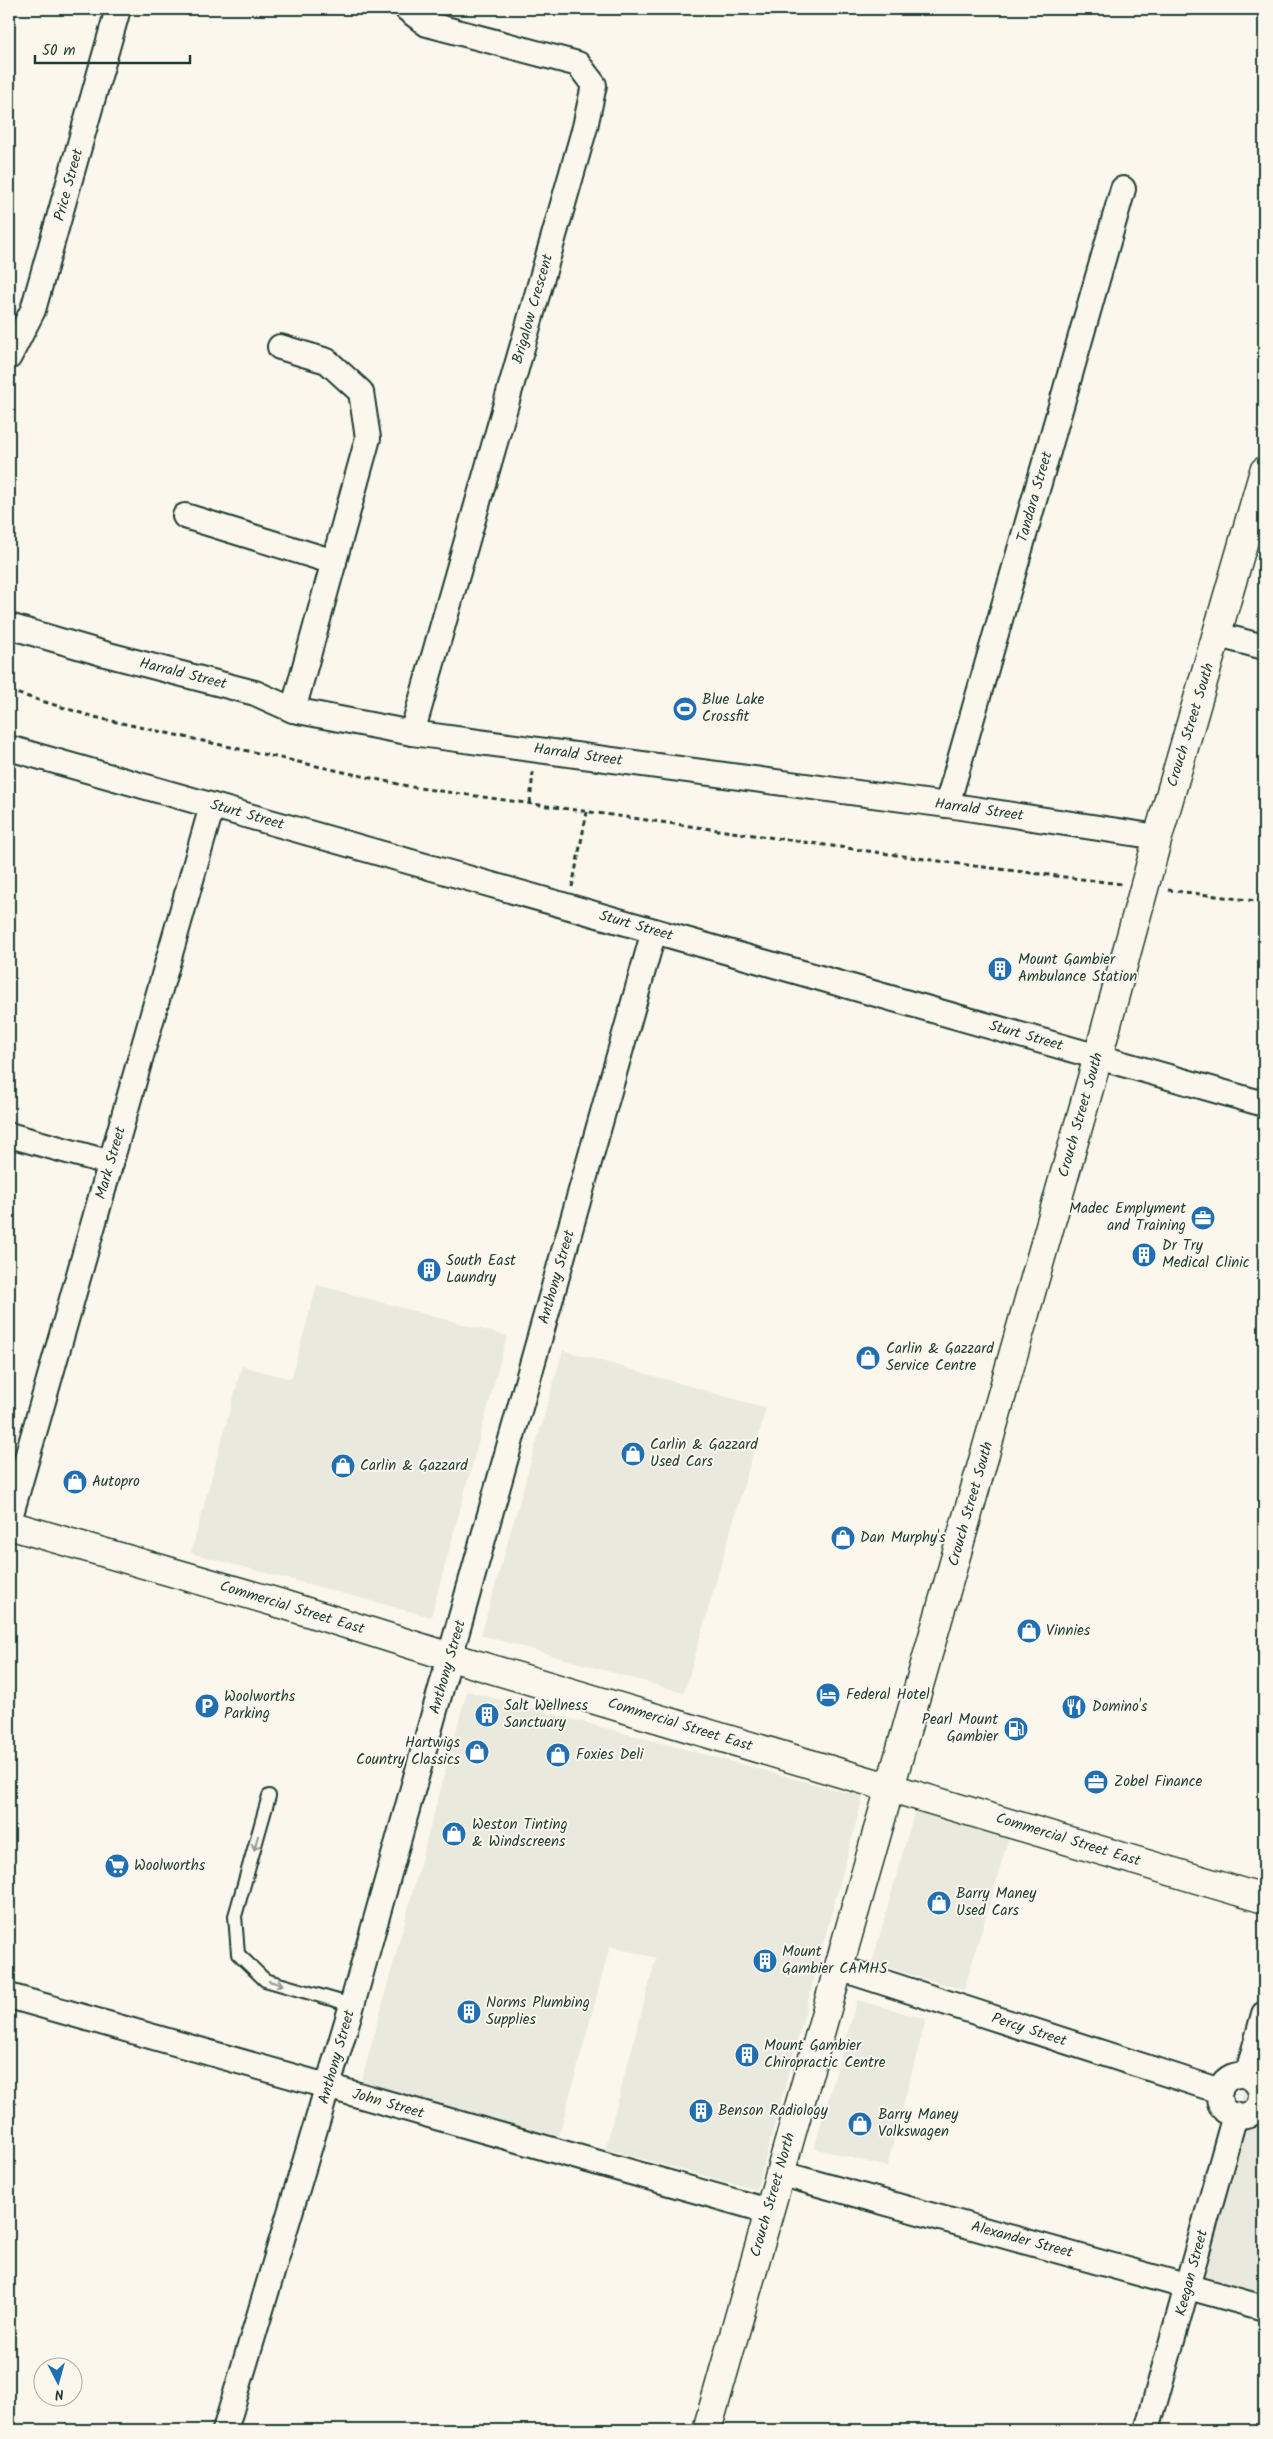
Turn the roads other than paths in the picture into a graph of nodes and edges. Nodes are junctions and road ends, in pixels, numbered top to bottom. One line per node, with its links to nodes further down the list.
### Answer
1 (407, 9): 13 (street, Brigalow Crescent)
2 (111, 10): 5 (street, Price Street)
3 (1123, 189): 15 (street, Tandara Street)
4 (280, 347): 8 (street)
5 (9, 357)
6 (1264, 471): 10 (street, Crouch Street South)
7 (185, 516): 8 (street)
8 (334, 562): 12 (street)
9 (9, 626): 12 (street, Harrald Street)
10 (1218, 635): 11 (street); 17 (street, Crouch Street South)
11 (1264, 647)
12 (292, 710): 13 (street, Harrald Street)
13 (412, 733): 15 (street, Harrald Street)
14 (9, 748): 16 (street, Sturt Street)
15 (946, 805): 17 (street, Harrald Street)
16 (212, 806): 18 (street, Sturt Street); 22 (street, Mark Street)
17 (1158, 837): 19 (street, Crouch Street South)
18 (654, 931): 19 (street, Sturt Street); 25 (street, Anthony Street)
19 (1098, 1057): 20 (street, Sturt Street); 26 (street, Crouch Street South)
20 (1264, 1104)
21 (9, 1135): 22 (street)
22 (110, 1163): 23 (street, Mark Street)
23 (9, 1521)
24 (9, 1525): 25 (street, Commercial Street East)
25 (451, 1657): 26 (street, Commercial Street East); 31 (street, Anthony Street)
26 (890, 1787): 28 (street, Commercial Street East); 29 (street, Crouch Street North)
27 (269, 1796): 31 (lane, one-way to 31)
28 (1264, 1899)
29 (839, 1968): 35 (street, Percy Street); 38 (street, Crouch Street North)
30 (9, 1996): 34 (street, John Street)
31 (352, 2005): 34 (street, Anthony Street)
32 (1264, 2014): 33 (street)
33 (1246, 2076): 35 (street); 36 (street)
34 (328, 2087): 39 (street, John Street); 42 (street, Anthony Street)
35 (1220, 2091): 37 (street)
36 (1262, 2103): 37 (street)
37 (1234, 2116): 40 (street, Keegan Street)
38 (779, 2173): 39 (street, Crouch Street North); 40 (street, Alexander Street)
39 (768, 2211): 43 (street, Crouch Street North)
40 (1189, 2286): 41 (street, Alexander Street); 44 (street, Keegan Street)
41 (1264, 2308)
42 (225, 2430)
43 (707, 2430)
44 (1147, 2430)

